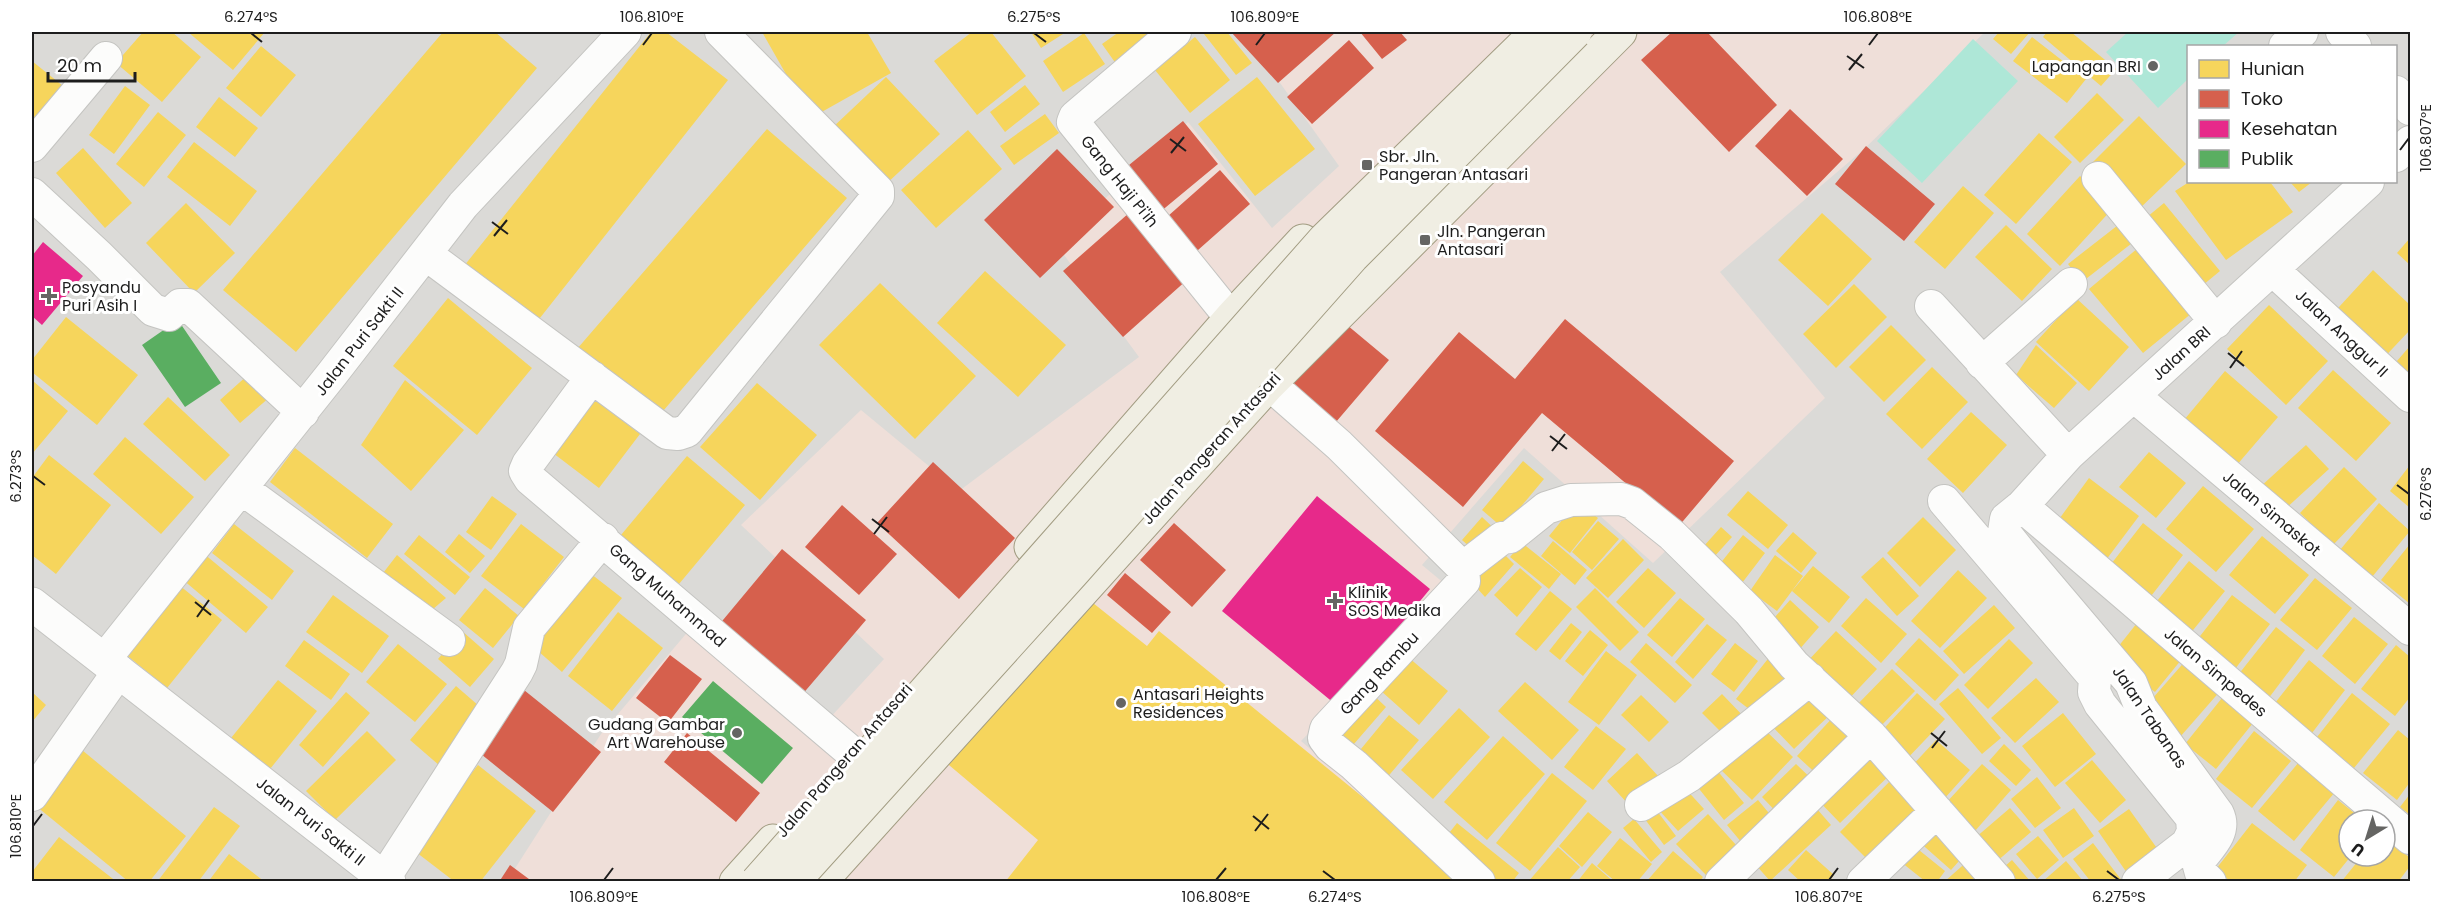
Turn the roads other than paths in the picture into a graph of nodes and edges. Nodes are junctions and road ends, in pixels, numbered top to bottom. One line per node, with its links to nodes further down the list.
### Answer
1 (625, 32): 21 (street, Jalan Puri Sakti II)
2 (721, 32): 28 (street)
3 (1175, 32): 26 (street, Gang Haji Pi'ih)
4 (1514, 32): 26 (main road, Jalan Pangeran Antasari)
5 (1537, 32): 55 (main road, bridge)
6 (1575, 32): 56 (main road, bridge)
7 (1620, 32): 29 (main road, Jalan Pangeran Antasari)
8 (2302, 32): 10 (street)
9 (2342, 32): 11 (street)
10 (2286, 45)
11 (2354, 45)
12 (106, 58): 16 (street)
13 (2397, 93): 14 (street)
14 (2410, 109)
15 (2410, 142): 17 (street)
16 (32, 146)
17 (2397, 155)
18 (2098, 178): 25 (street)
19 (2367, 183): 22 (street, Jalan BRI)
20 (32, 194): 32 (street)
21 (427, 255): 28 (street); 32 (street, Jalan Puri Sakti II)
22 (2273, 270): 25 (street, Jalan BRI); 31 (street, Jalan Anggur II)
23 (2071, 284): 27 (street)
24 (1931, 306): 27 (street)
25 (2216, 322): 30 (street, Jalan BRI)
26 (1224, 326): 29 (street); 46 (main road, Jalan Pangeran Antasari)
27 (1982, 363): 33 (street)
28 (592, 377): 38 (street)
29 (1268, 385): 39 (street); 49 (main road, Jalan Pangeran Antasari)
30 (2134, 396): 33 (street, Jalan BRI); 41 (street, Jalan Simaskot)
31 (2410, 396)
32 (303, 412): 34 (street, Jalan Puri Sakti II)
33 (2068, 455): 36 (street, Jalan BRI)
34 (241, 488): 42 (street); 43 (street, Jalan Puri Sakti II)
35 (1944, 501): 52 (street)
36 (2022, 506): 37 (street, Jalan BRI); 51 (street, Jalan Simpedes)
37 (2004, 532): 62 (street, Jalan Tabanas)
38 (603, 539): 46 (street, Gang Muhammad); 53 (street, Gang Muhammad)
39 (1463, 568): 44 (street); 58 (street, Gang Rambu)
40 (32, 604): 43 (street, Jalan Puri Sakti II)
41 (2410, 630)
42 (449, 640)
43 (112, 666): 47 (street, Jalan Puri Sakti II); 53 (street, Jalan Puri Sakti II)
44 (1810, 680): 45 (street); 48 (street)
45 (1871, 736): 50 (street); 59 (street)
46 (843, 761): 49 (main road); 54 (main road, Jalan Pangeran Antasari)
47 (32, 795)
48 (1641, 805)
49 (883, 811): 57 (main road, Jalan Pangeran Antasari)
50 (1937, 811): 60 (street); 61 (street)
51 (2410, 838)
52 (2152, 878)
53 (387, 880)
54 (736, 882)
55 (757, 882)
56 (793, 882)
57 (820, 882)
58 (1479, 882)
59 (1721, 882)
60 (1863, 882)
61 (1999, 882)
62 (2210, 882)

